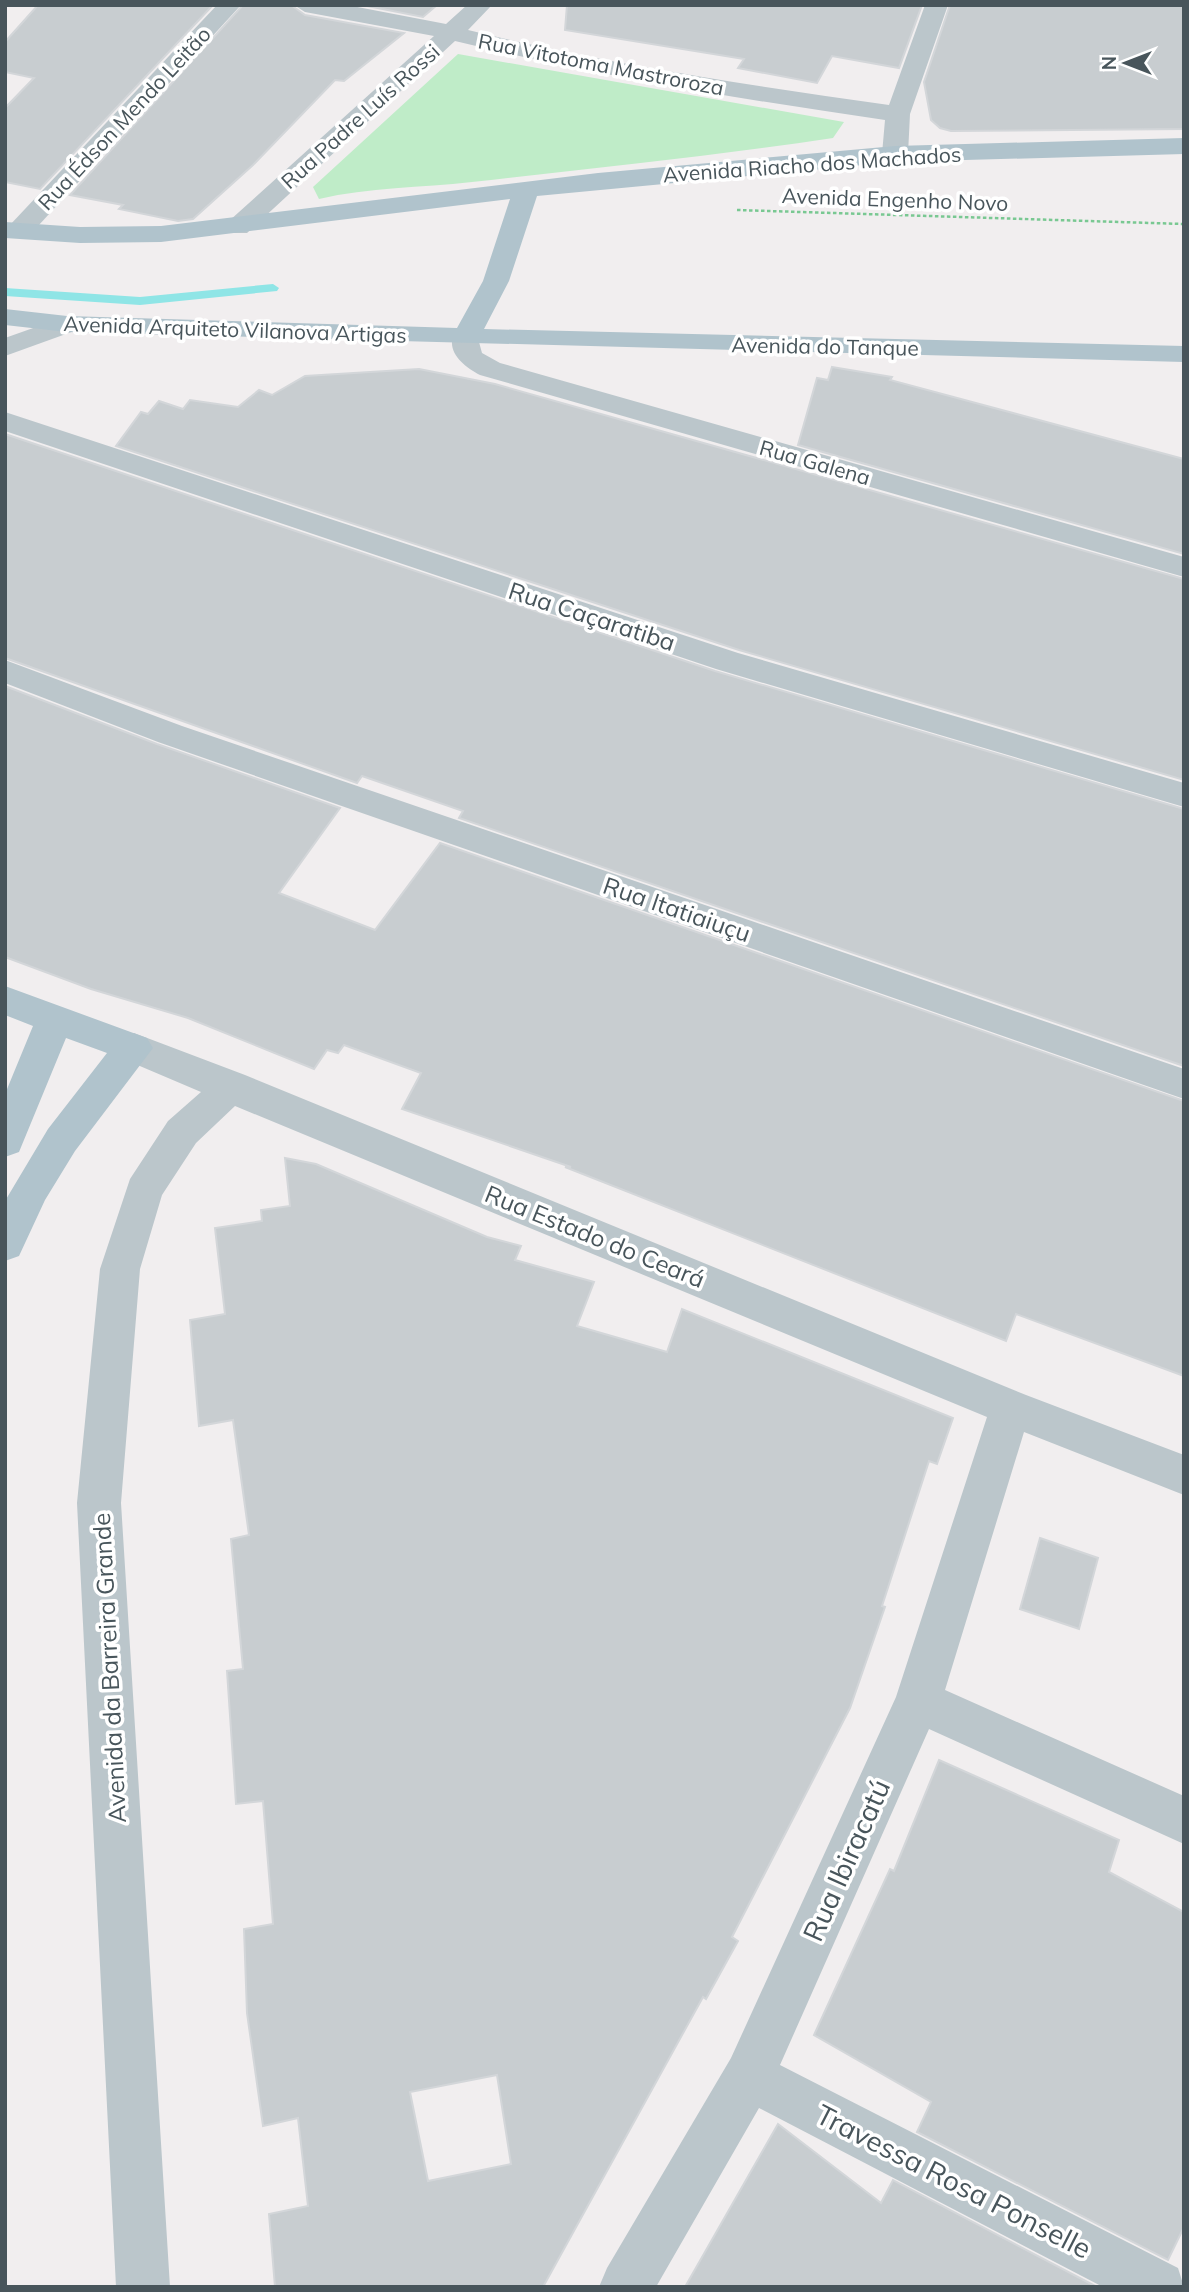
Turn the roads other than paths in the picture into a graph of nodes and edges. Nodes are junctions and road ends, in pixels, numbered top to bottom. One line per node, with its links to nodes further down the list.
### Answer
1 (230, 5): 11 (street, Rua Édson Mendo Leitão)
2 (305, 5): 5 (street, Rua Vitotoma Mastroroza)
3 (481, 5): 5 (street, Rua Padre Luís Rossi)
4 (937, 5): 6 (street)
5 (451, 33): 6 (street, Rua Vitotoma Mastroroza); 10 (street, Rua Padre Luís Rossi)
6 (898, 114): 8 (street)
7 (1184, 146): 8 (main road, Avenida Riacho dos Machados)
8 (895, 154): 9 (main road, Avenida Riacho dos Machados)
9 (526, 189): 10 (main road, Avenida Riacho dos Machados); 14 (main road)
10 (238, 227): 11 (main road, Avenida Riacho dos Machados)
11 (11, 231)
12 (5, 317): 13 (main road, Avenida Arquiteto Vilanova Artigas)
13 (67, 324): 14 (main road, Avenida Arquiteto Vilanova Artigas); 15 (street)
14 (466, 337): 16 (main road, Avenida do Tanque); 18 (street, Rua Galena)
15 (5, 348)
16 (1184, 354)
17 (5, 421): 20 (street, Rua Caçaratiba)
18 (1184, 566)
19 (5, 671): 24 (street, Rua Itatiaiuçu)
20 (1184, 795)
21 (5, 1000): 22 (main road, Rua Estado do Ceará)
22 (55, 1018): 23 (main road, Rua Estado do Ceará); 26 (main road)
23 (134, 1048): 25 (street, Rua Estado do Ceará); 27 (main road)
24 (1184, 1084)
25 (232, 1086): 28 (street, Rua Estado do Ceará); 33 (street, Avenida da Barreira Grande)
26 (5, 1141)
27 (5, 1244)
28 (1011, 1408): 29 (street, Rua Estado do Ceará); 30 (street, Rua Ibiracatú)
29 (1184, 1475)
30 (918, 1701): 31 (street); 32 (street, Rua Ibiracatú)
31 (1184, 1820)
32 (749, 2076): 34 (street, Rua Ibiracatú); 35 (street, Travessa Rosa Ponselle)
33 (142, 2287)
34 (626, 2287)
35 (1159, 2287)

